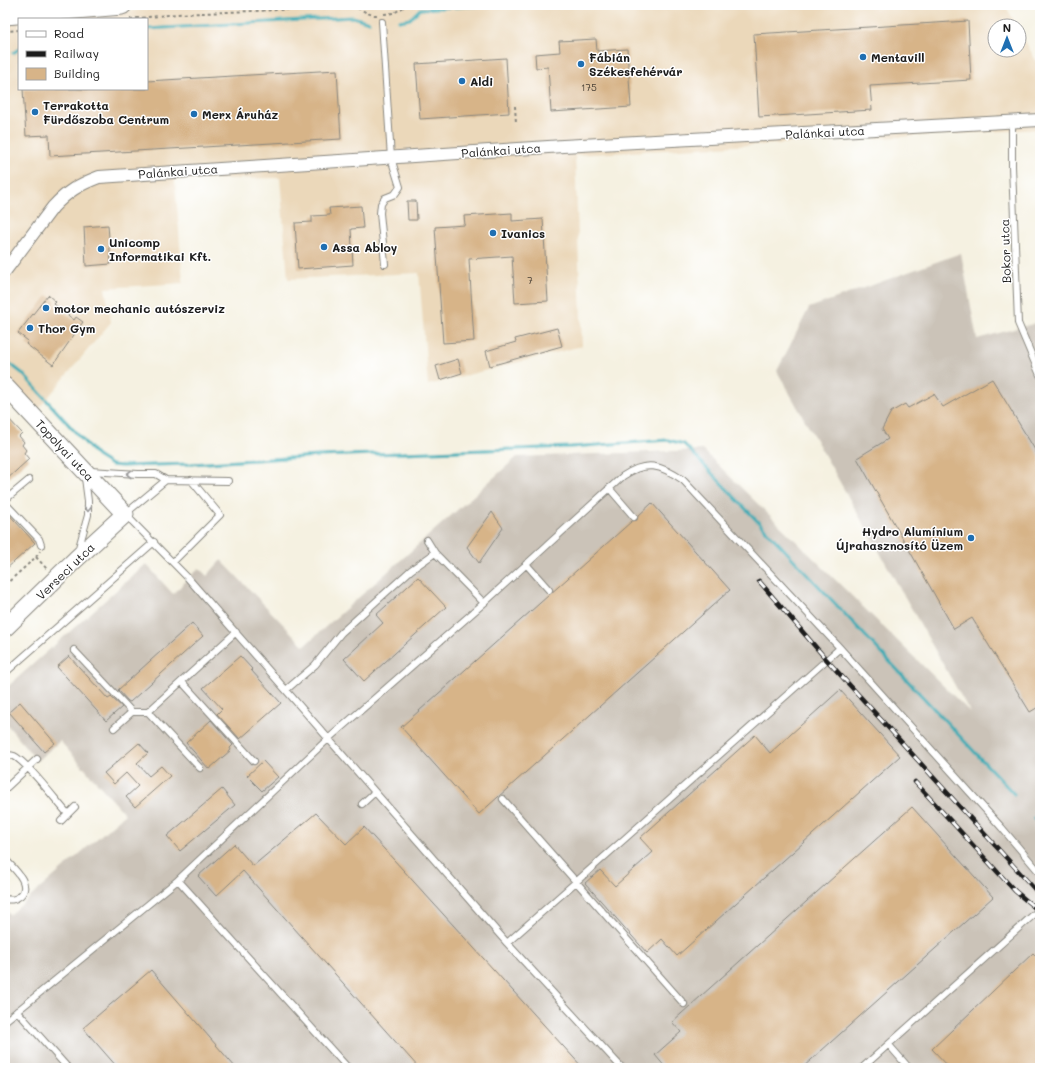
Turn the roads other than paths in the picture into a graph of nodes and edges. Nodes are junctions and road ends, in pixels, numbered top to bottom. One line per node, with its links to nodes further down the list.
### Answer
1 (122, 5): 2 (main road)
2 (5, 15)
3 (382, 22): 6 (lane)
4 (1040, 120): 5 (street, Palánkai utca)
5 (1012, 122): 6 (street, Palánkai utca); 9 (lane, Bokor utca)
6 (391, 158): 7 (lane); 8 (street, Palánkai utca)
7 (385, 264)
8 (5, 271)
9 (1040, 375)
10 (5, 386): 11 (street, Topolyai utca)
11 (84, 471): 13 (lane, one-way to 11); 18 (street, Topolyai utca); 24 (lane, one-way to 24)
12 (29, 480): 17 (lane)
13 (166, 480): 14 (lane); 18 (lane)
14 (191, 480): 15 (lane); 25 (lane)
15 (228, 481)
16 (609, 488): 19 (lane); 26 (lane); 31 (lane)
17 (5, 501): 22 (lane)
18 (125, 514): 21 (lane); 24 (street, Verseci utca)
19 (634, 516)
20 (427, 540): 23 (lane)
21 (154, 542): 25 (lane); 33 (lane)
22 (41, 545)
23 (435, 553): 28 (lane); 35 (lane)
24 (76, 558): 29 (street, Verseci utca)
25 (173, 562): 30 (lane)
26 (526, 564): 27 (lane); 28 (lane)
27 (549, 590)
28 (484, 602): 39 (lane)
29 (5, 628)
30 (236, 632): 34 (lane); 35 (lane)
31 (840, 648): 53 (lane); 55 (lane)
32 (74, 650): 36 (lane)
33 (5, 673)
34 (182, 682): 37 (lane); 42 (lane)
35 (286, 690): 39 (lane)
36 (132, 712): 37 (lane); 38 (lane)
37 (148, 712): 44 (lane)
38 (114, 728)
39 (328, 739): 46 (lane); 54 (lane)
40 (5, 756): 43 (lane)
41 (37, 759): 43 (lane)
42 (254, 761)
43 (28, 768): 45 (lane); 50 (lane)
44 (200, 768)
45 (5, 789)
46 (375, 792): 48 (lane); 58 (lane)
47 (503, 799): 55 (lane)
48 (362, 804)
49 (75, 807): 50 (lane)
50 (68, 814): 51 (lane)
51 (61, 821)
52 (5, 859): 56 (lane)
53 (1040, 873)
54 (178, 880): 60 (lane); 63 (lane)
55 (576, 882): 58 (lane); 59 (lane)
56 (5, 899)
57 (1040, 909): 62 (lane)
58 (508, 942): 65 (lane)
59 (684, 1004)
60 (17, 1011): 61 (lane); 64 (lane)
61 (5, 1020)
62 (889, 1045): 66 (lane); 67 (lane)
63 (343, 1066)
64 (68, 1068)
65 (622, 1068)
66 (862, 1068)
67 (909, 1068)

